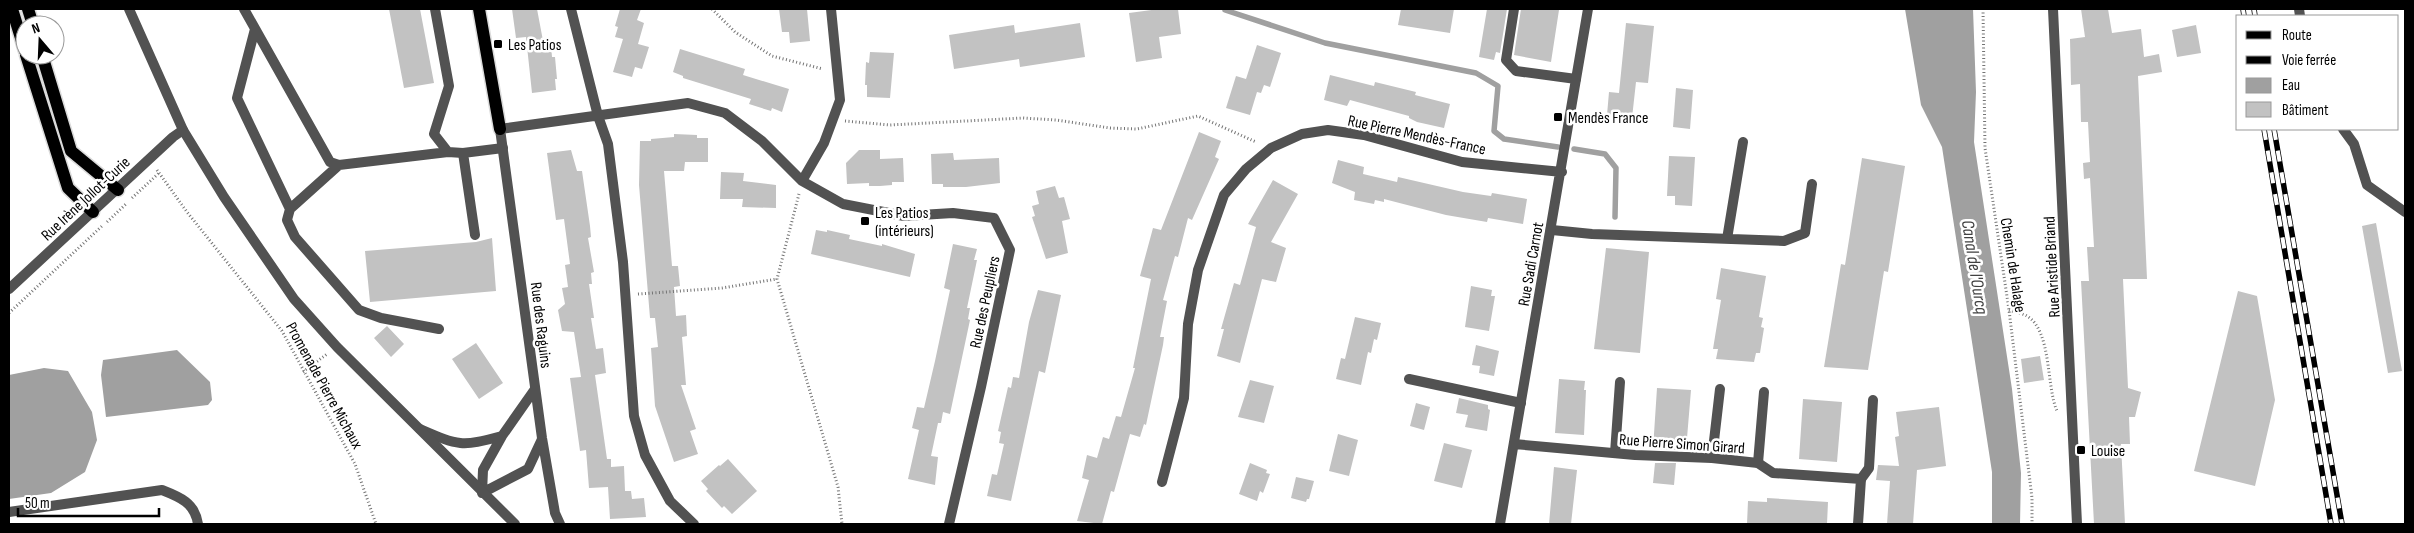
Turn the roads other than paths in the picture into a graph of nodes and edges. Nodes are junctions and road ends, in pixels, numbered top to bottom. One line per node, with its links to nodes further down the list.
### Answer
1 (129, 9): 16 (street)
2 (244, 9): 10 (street)
3 (434, 9): 20 (street)
4 (479, 9): 15 (main road)
5 (571, 9): 14 (street)
6 (832, 9): 24 (street)
7 (1514, 9): 13 (street)
8 (1588, 9): 13 (street, Rue Sadi Carnot)
9 (2053, 9): 60 (street, Rue Aristide Briand)
10 (255, 29): 22 (street); 27 (street)
11 (29, 65): 28 (main road)
12 (45, 65): 26 (main road)
13 (1576, 80): 23 (street, Rue Sadi Carnot)
14 (598, 116): 15 (street, Rue des Peupliers); 24 (street, Rue des Peupliers); 56 (street)
15 (500, 129): 19 (street, Rue des Raguins)
16 (184, 130): 26 (street, Rue Irène Jollot-Curie); 42 (street)
17 (2344, 130): 29 (street)
18 (1743, 142): 32 (street)
19 (503, 148): 21 (street); 37 (street, Rue des Raguins)
20 (448, 152): 21 (street); 22 (street)
21 (463, 153): 31 (street)
22 (339, 165): 27 (street)
23 (1562, 172): 30 (street, Rue Sadi Carnot); 50 (street, Rue Pierre Mendès-France)
24 (802, 181): 57 (street, Rue des Peupliers)
25 (1812, 184): 32 (street)
26 (118, 190): 28 (street, Rue Irène Jollot-Curie)
27 (290, 210): 34 (street)
28 (93, 212): 33 (street, Rue Irène Jollot-Curie)
29 (2405, 212)
30 (1552, 230): 32 (street); 41 (street, Rue Sadi Carnot)
31 (475, 235)
32 (1727, 239)
33 (9, 289)
34 (438, 329)
35 (1409, 380): 41 (street)
36 (1620, 382): 46 (street)
37 (535, 389): 43 (street); 44 (street, Rue des Raguins)
38 (1720, 389): 47 (street)
39 (1764, 392): 48 (street)
40 (1873, 400): 49 (street)
41 (1521, 404): 45 (street, Rue Sadi Carnot)
42 (420, 429): 43 (street); 51 (street)
43 (502, 436): 51 (street)
44 (542, 438): 51 (street); 55 (street, Rue des Raguins)
45 (1514, 444): 46 (street, Rue Pierre Simon Girard); 58 (street, Rue Sadi Carnot)
46 (1615, 453): 47 (street, Rue Pierre Simon Girard)
47 (1712, 458): 48 (street, Rue Pierre Simon Girard)
48 (1758, 463): 49 (street, Rue Pierre Simon Girard)
49 (1861, 479): 59 (street)
50 (1162, 482)
51 (482, 493): 54 (street)
52 (9, 512): 53 (street)
53 (198, 524)
54 (515, 524)
55 (560, 524)
56 (694, 524)
57 (948, 524)
58 (1500, 524)
59 (1858, 524)
60 (2077, 524)

